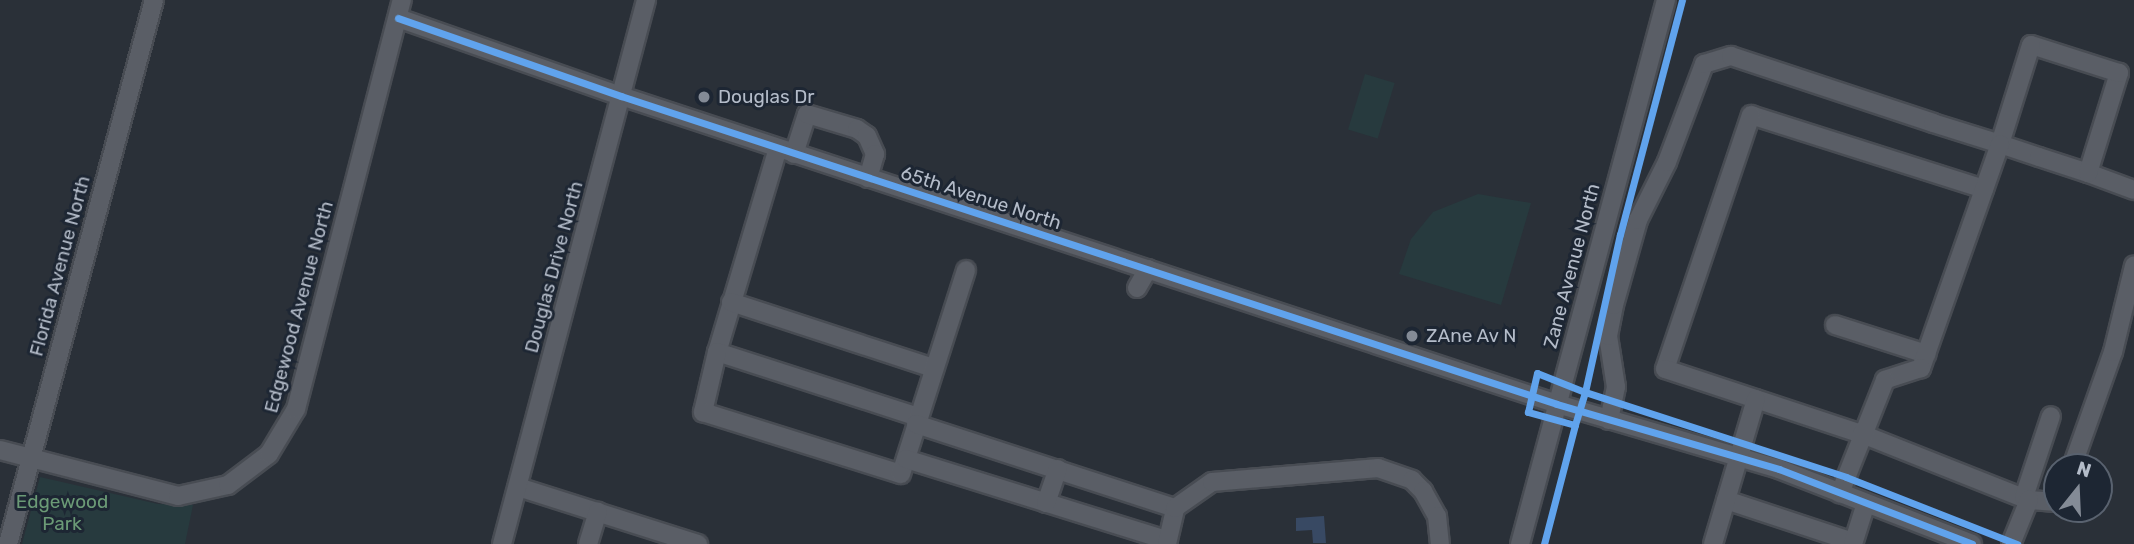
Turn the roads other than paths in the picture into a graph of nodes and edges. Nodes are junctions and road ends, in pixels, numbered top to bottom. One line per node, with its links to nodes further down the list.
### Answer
1 (154, 0): 31 (street, Florida Avenue North)
2 (402, 0): 5 (street, Edgewood Avenue North)
3 (646, 0): 6 (street, Douglas Drive North)
4 (1666, 0): 23 (street, Zane Avenue North)
5 (398, 18): 6 (street, 65th Avenue North); 31 (street, Edgewood Avenue North)
6 (621, 96): 8 (street, 65th Avenue North); 34 (street, Douglas Drive North)
7 (2000, 144): 9 (street); 9 (street); 11 (street); 25 (street)
8 (786, 151): 10 (street, 65th Avenue North); 10 (street); 17 (street)
9 (2088, 173): 12 (street)
10 (868, 178): 14 (street, 65th Avenue North)
11 (1984, 189): 20 (street); 22 (street)
12 (2134, 190)
13 (2134, 266): 29 (street)
14 (1148, 269): 16 (street); 23 (street, 65th Avenue North)
15 (966, 270): 21 (street)
16 (1137, 288)
17 (732, 302): 19 (street); 21 (street)
18 (1835, 326): 20 (street)
19 (717, 352): 26 (street); 32 (street)
20 (1926, 354): 27 (street)
21 (933, 368): 26 (street)
22 (1756, 399): 27 (street); 30 (street)
23 (1556, 404): 25 (street, 65th Avenue North); 50 (street, Zane Avenue North)
24 (2050, 415): 36 (street)
25 (1609, 420): 30 (street, 65th Avenue North)
26 (917, 421): 32 (street); 33 (street)
27 (1862, 433): 35 (street); 36 (street)
28 (0, 450): 31 (street, Edgewood Avenue North)
29 (2077, 453)
30 (1738, 458): 35 (street, 65th Avenue North); 37 (street)
31 (30, 459): 45 (street, Florida Avenue North)
32 (906, 459): 39 (street)
33 (1058, 470): 39 (street); 41 (street)
34 (518, 487): 42 (street); 46 (street, Douglas Drive North)
35 (1840, 493): 40 (street, 65th Avenue North)
36 (2026, 498): 38 (street); 53 (street)
37 (1726, 500): 44 (street); 51 (street)
38 (2043, 500)
39 (1046, 503): 43 (street)
40 (1866, 503): 44 (street); 52 (street, 65th Avenue North)
41 (1175, 508): 43 (street); 49 (street)
42 (598, 512): 47 (street); 48 (street)
43 (1166, 542)
44 (1853, 543)
45 (8, 544)
46 (502, 544)
47 (588, 544)
48 (698, 544)
49 (1440, 544)
50 (1520, 544)
51 (1713, 544)
52 (1972, 544)
53 (2011, 544)

